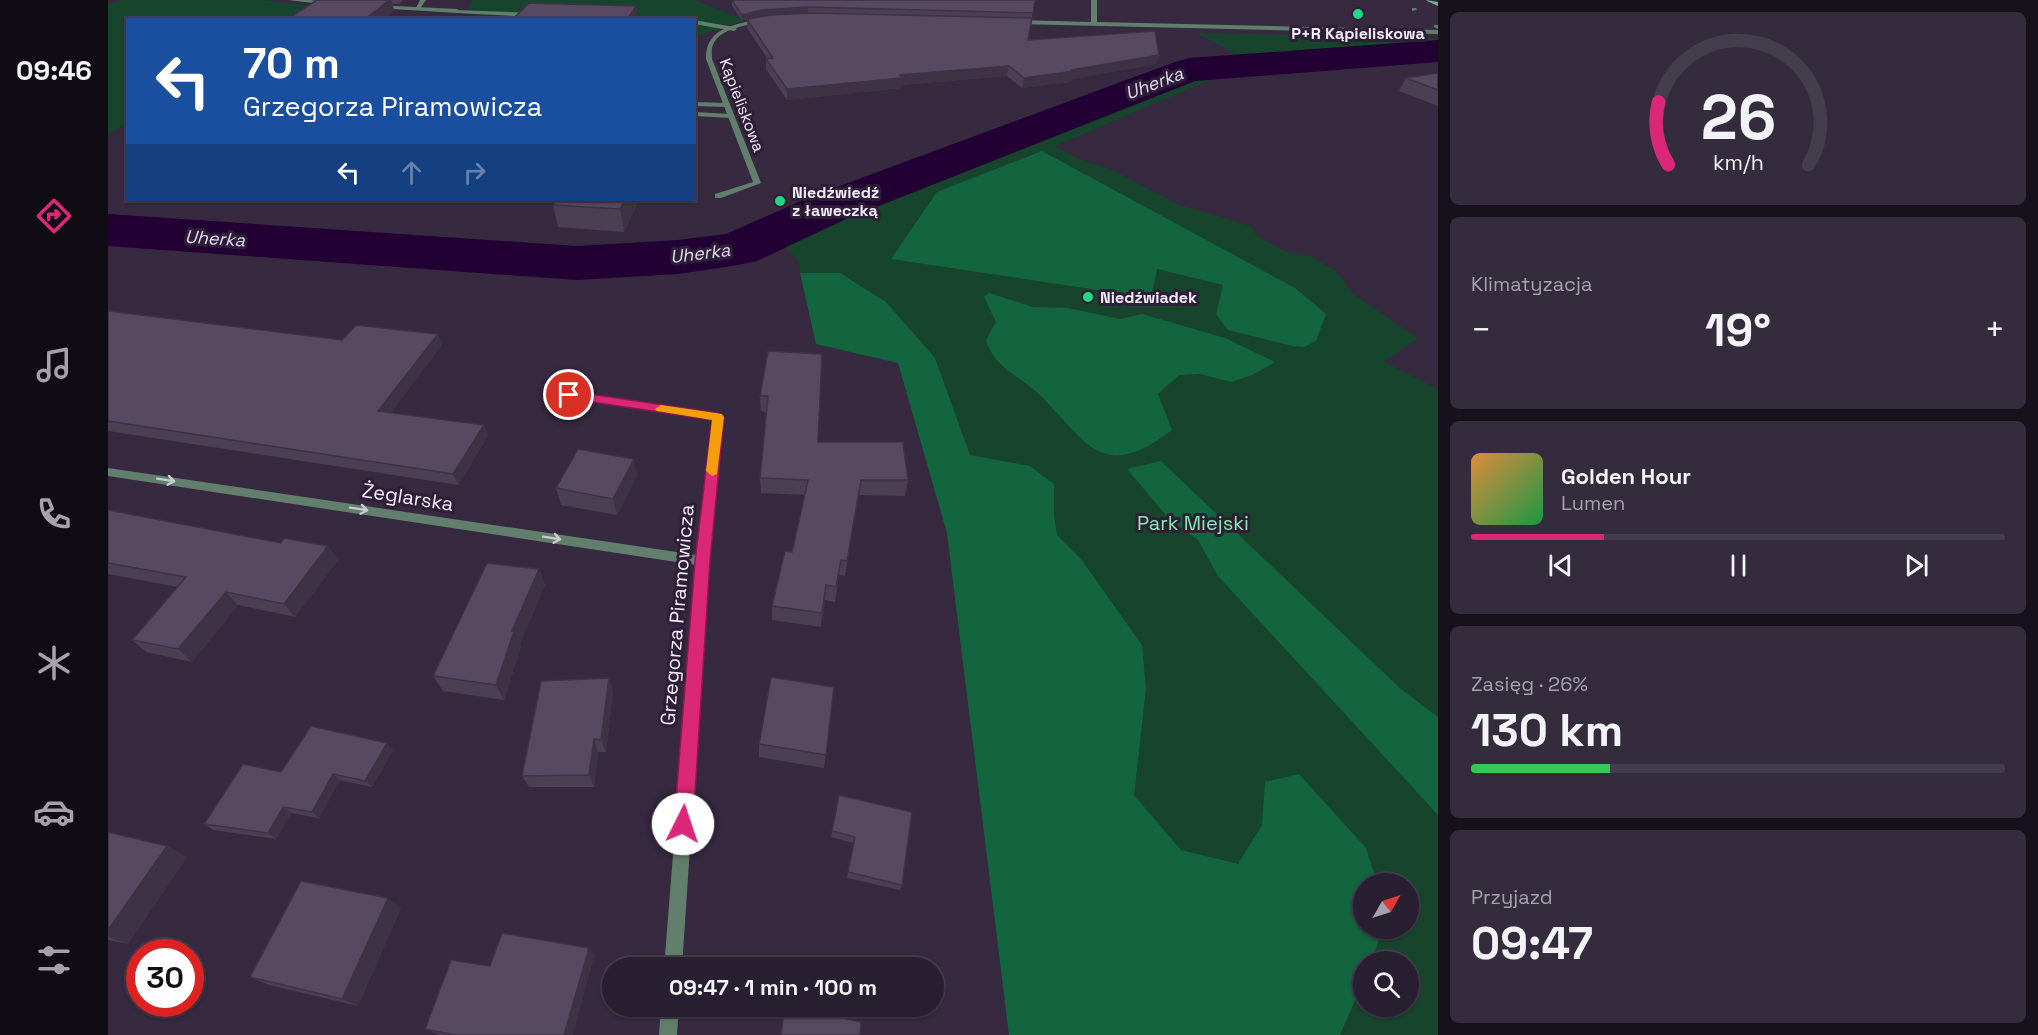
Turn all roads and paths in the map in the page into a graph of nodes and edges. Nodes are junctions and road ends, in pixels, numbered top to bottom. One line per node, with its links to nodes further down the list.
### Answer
1 (291, 0): 5 (street)
2 (423, 0): 8 (street)
3 (1094, 0): 13 (street)
4 (1428, 0): 6 (main road)
5 (337, 3)
6 (1438, 4)
7 (371, 6): 8 (street)
8 (417, 9): 9 (street)
9 (544, 15)
10 (769, 20): 15 (street, Kąpieliskowa)
11 (696, 22): 15 (street)
12 (1011, 22): 13 (street)
13 (1094, 24): 14 (street)
14 (1437, 28)
15 (734, 29): 17 (street, Kąpieliskowa)
16 (696, 104): 17 (street)
17 (727, 105): 19 (street, Kąpieliskowa)
18 (696, 114): 19 (street)
19 (731, 116): 20 (street, Kąpieliskowa)
20 (718, 196)
21 (569, 395): 23 (street, Grzegorza Piramowicza)
22 (108, 472): 23 (street, Żeglarska, one-way to 23)
23 (703, 561): 24 (street, Grzegorza Piramowicza)
24 (674, 957)
25 (669, 1017): 26 (street)
26 (668, 1035)

